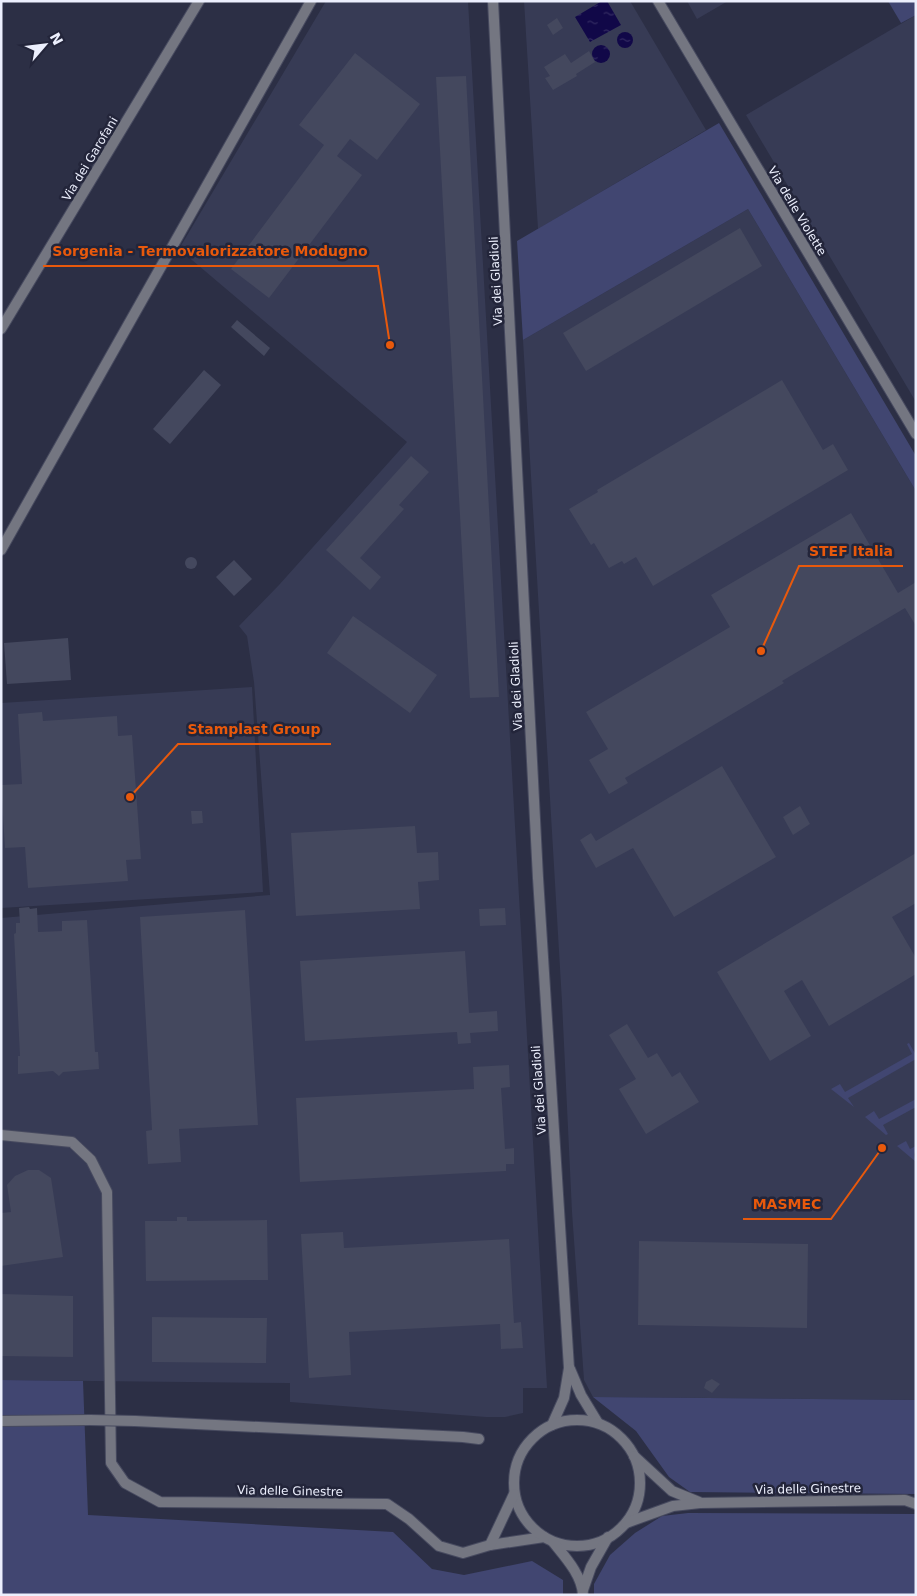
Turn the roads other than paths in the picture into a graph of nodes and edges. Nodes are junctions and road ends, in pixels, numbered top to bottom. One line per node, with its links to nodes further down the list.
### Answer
1 (199, 1): 5 (street, Via dei Garofani)
2 (311, 1): 7 (street)
3 (494, 1): 9 (street, Via dei Gladioli)
4 (658, 1): 6 (street, Via delle Violette)
5 (1, 329)
6 (916, 434)
7 (1, 550)
8 (1, 1135): 23 (street, Via delle Ginestre)
9 (570, 1368): 11 (street, Via dei Gladioli); 12 (street, Via dei Gladioli)
10 (1, 1421): 13 (street, bridge)
11 (598, 1423): 12 (street, Via dei Gladioli); 14 (street, Via dei Gladioli)
12 (552, 1425): 15 (street, Via dei Gladioli)
13 (479, 1439)
14 (634, 1456): 18 (street, Via delle Ginestre); 20 (street, Via dei Gladioli)
15 (514, 1494): 22 (street, Via dei Gladioli); 23 (street)
16 (916, 1499): 17 (street)
17 (905, 1500): 18 (street, Via delle Ginestre); 19 (street, Via delle Ginestre)
18 (700, 1503): 20 (street, Via delle Ginestre)
19 (916, 1504)
20 (626, 1523): 21 (street, Via dei Gladioli)
21 (608, 1537): 22 (street, Via dei Gladioli); 24 (street, Via dei Gladioli)
22 (549, 1539): 23 (street, Via delle Ginestre); 24 (street, Via dei Gladioli)
23 (490, 1545)
24 (583, 1592)

